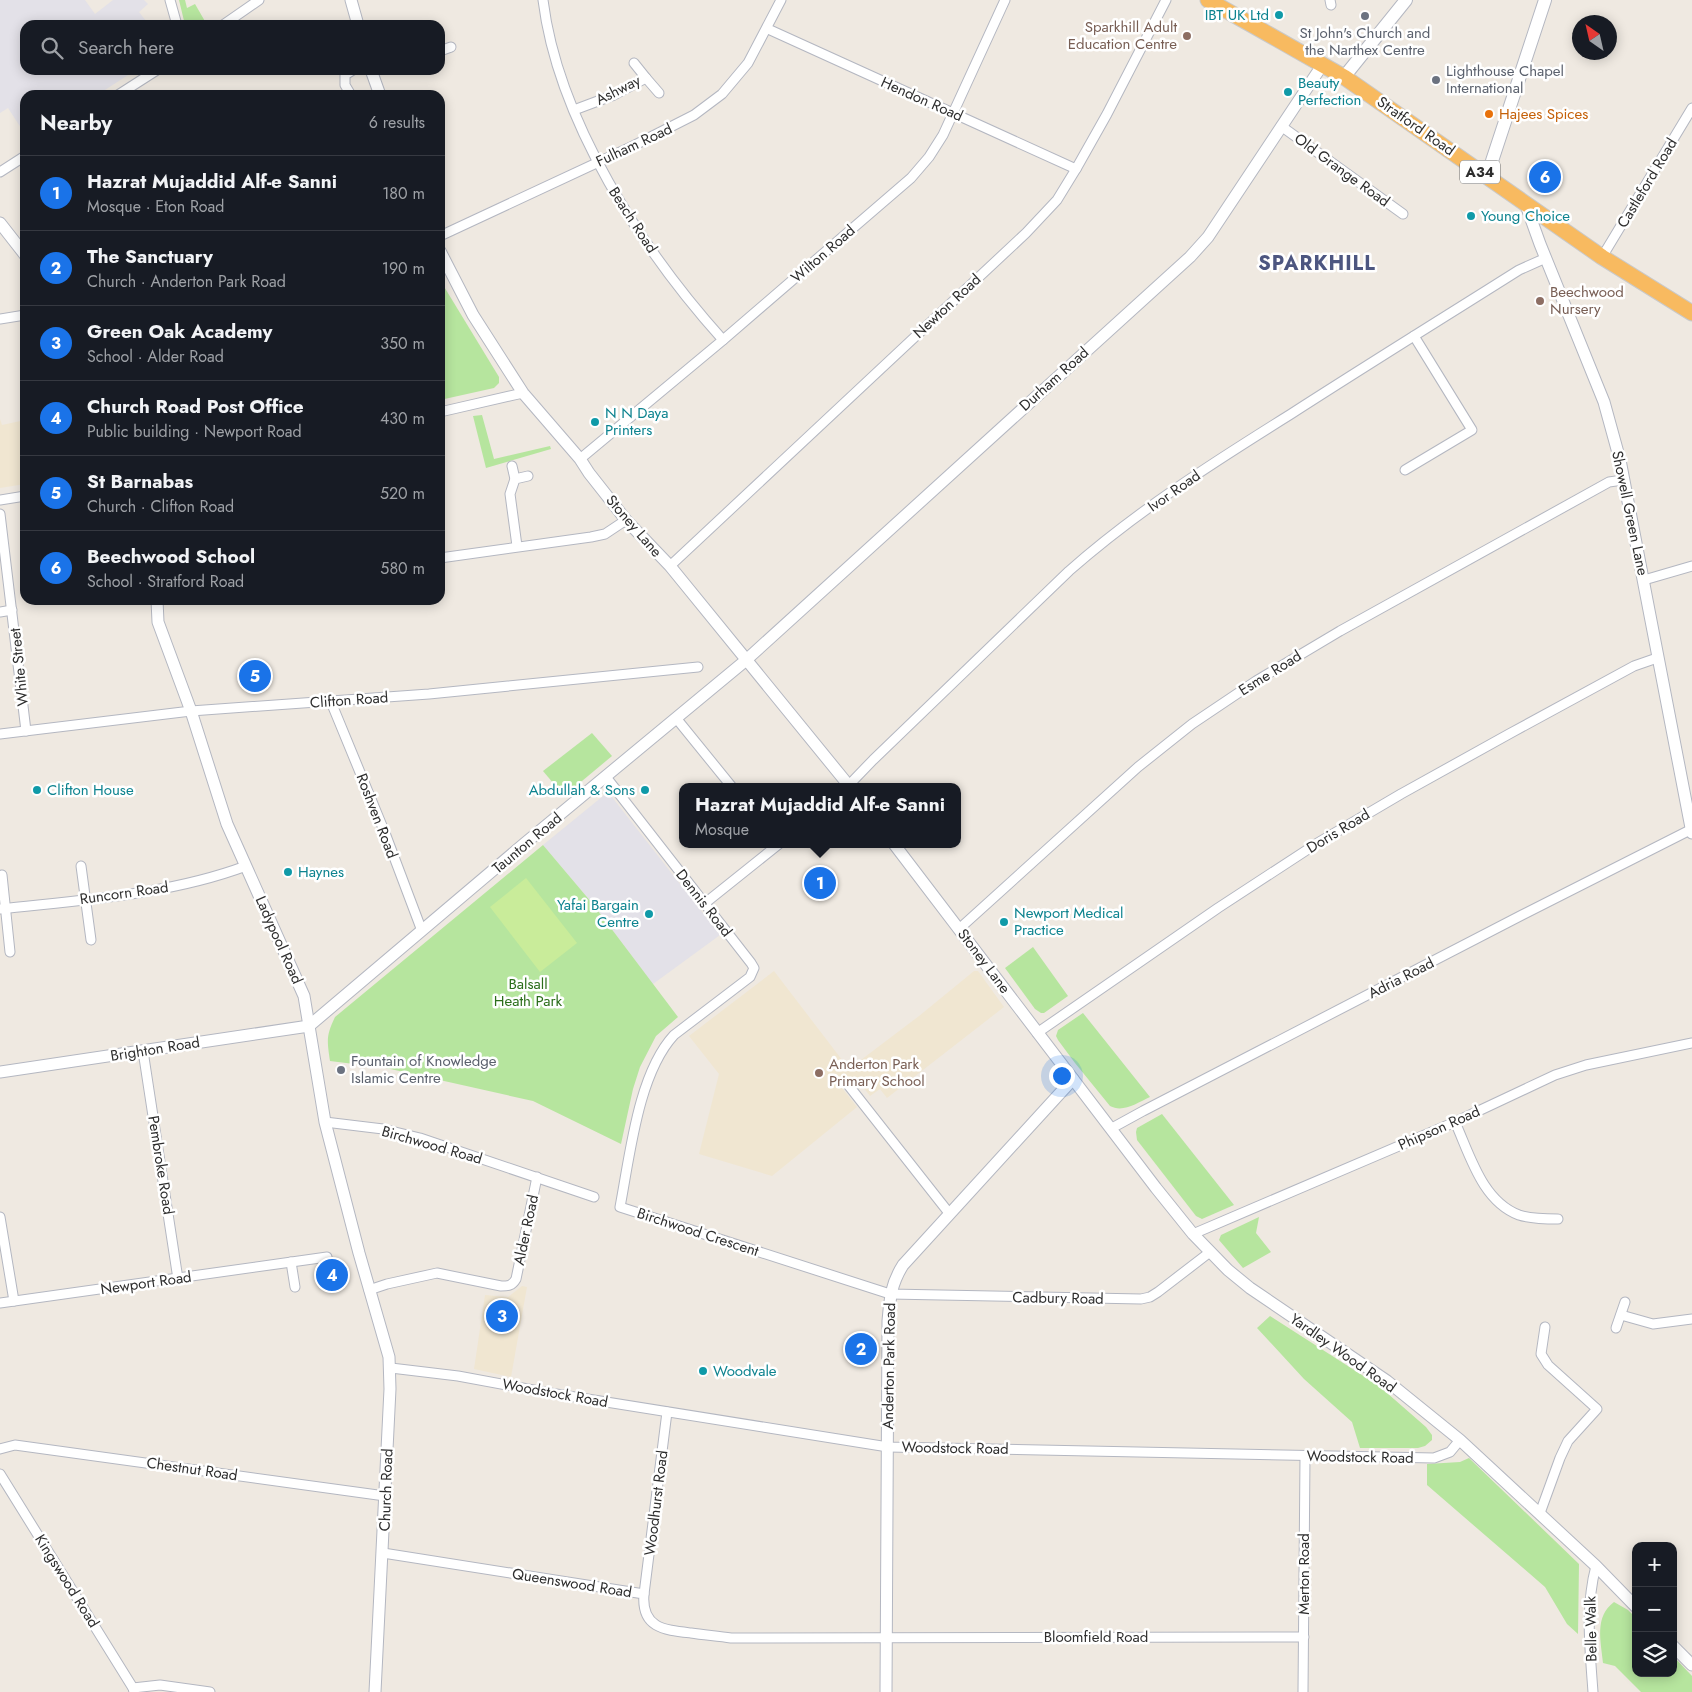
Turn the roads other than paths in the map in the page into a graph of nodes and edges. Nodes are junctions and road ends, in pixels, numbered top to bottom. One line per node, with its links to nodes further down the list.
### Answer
1 (170, 0): 11 (street)
2 (259, 0): 12 (street)
3 (351, 0): 13 (street)
4 (543, 0): 29 (street, Beach Road)
5 (781, 0): 14 (street, Fulham Road)
6 (1005, 0): 30 (street, Wilton Road)
7 (1166, 0): 34 (street, Newton Road)
8 (1208, 0): 18 (highway, Stratford Road / A34)
9 (1406, 0): 22 (main road)
10 (1546, 0): 36 (main road)
11 (175, 20)
12 (230, 20)
13 (357, 20)
14 (768, 29): 30 (street, Hendon Road); 33 (street, Fulham Road)
15 (451, 47): 16 (street)
16 (445, 49)
17 (634, 63): 23 (street, Ashway)
18 (1323, 64): 22 (highway, Stratford Road / A34); 31 (street, Durham Road)
19 (149, 75): 24 (street)
20 (345, 75): 25 (street)
21 (375, 75): 26 (street)
22 (1344, 76): 36 (highway, Stratford Road / A34)
23 (646, 78): 27 (street); 29 (street, Ashway)
24 (126, 90)
25 (348, 90)
26 (379, 90)
27 (659, 93)
28 (1692, 108): 42 (street, Castleford Road)
29 (574, 110): 33 (street, Beach Road)
30 (954, 114): 34 (street, Hendon Road); 49 (street, Wilton Road)
31 (1281, 126): 38 (street, Old Grange Road); 71 (street, Durham Road)
32 (20, 159): 35 (street)
33 (598, 162): 40 (street, Fulham Road); 49 (street, Beach Road)
34 (1076, 169): 64 (street, Newton Road)
35 (0, 172)
36 (1489, 178): 37 (highway, Stratford Road / A34)
37 (1526, 205): 42 (highway, Stratford Road / A34); 43 (street, Showell Green Lane)
38 (1403, 214)
39 (0, 223): 41 (street)
40 (445, 234)
41 (20, 249)
42 (1602, 257): 45 (highway, Stratford Road / A34)
43 (1546, 258): 48 (street, Ivor Road); 57 (street, Showell Green Lane)
44 (445, 260): 50 (street, Stoney Lane)
45 (1692, 313)
46 (20, 316): 47 (street)
47 (0, 320)
48 (1414, 336): 54 (street); 81 (street, Ivor Road)
49 (723, 340): 52 (street, Wilton Road)
50 (523, 393): 51 (street); 52 (street, Stoney Lane)
51 (445, 411)
52 (580, 459): 61 (street, Stoney Lane)
53 (512, 466): 56 (street)
54 (1405, 470)
55 (528, 476): 56 (street)
56 (515, 479): 62 (street)
57 (1623, 480): 66 (street, Showell Green Lane); 92 (street, Esme Road)
58 (20, 497): 59 (street)
59 (0, 500)
60 (0, 514): 68 (street, White Street)
61 (626, 520): 62 (street); 64 (street, Stoney Lane)
62 (517, 546): 63 (street)
63 (445, 557)
64 (670, 566): 71 (street, Stoney Lane)
65 (1692, 566): 66 (street)
66 (1644, 580): 70 (street, Showell Green Lane)
67 (156, 605): 74 (street, Ladypool Road)
68 (12, 610): 69 (street); 76 (street, White Street)
69 (0, 612)
70 (1657, 658): 82 (street, Showell Green Lane); 98 (street, Doris Road)
71 (746, 661): 75 (street, Taunton Road); 80 (street, Stoney Lane)
72 (698, 667): 73 (street, Clifton Road)
73 (331, 702): 74 (street, Clifton Road); 93 (street, Roshven Road)
74 (190, 711): 76 (street, Clifton Road); 87 (street, Ladypool Road)
75 (676, 718): 78 (street, Taunton Road); 79 (street)
76 (26, 731): 77 (street, Clifton Road)
77 (0, 734)
78 (606, 777): 90 (street, Dennis Road); 93 (street, Taunton Road)
79 (729, 783)
80 (846, 783)
81 (851, 783)
82 (1688, 796): 83 (street, Showell Green Lane)
83 (1692, 831): 106 (street, Adria Road)
84 (773, 848): 90 (street)
85 (897, 848): 92 (street, Stoney Lane)
86 (80, 866): 89 (street)
87 (246, 866): 89 (street, Runcorn Road); 97 (street, Ladypool Road)
88 (2, 875): 91 (street)
89 (85, 900): 91 (street, Runcorn Road); 94 (street)
90 (704, 904): 96 (street, Dennis Road)
91 (2, 909): 95 (street)
92 (959, 929): 98 (street, Stoney Lane)
93 (422, 931): 97 (street, Taunton Road)
94 (91, 940)
95 (10, 952)
96 (744, 981): 119 (street, Birchwood Crescent)
97 (309, 1026): 100 (street, Brighton Road); 104 (street, Ladypool Road)
98 (1037, 1033): 102 (street, Stoney Lane)
99 (1692, 1043): 105 (street, Phipson Road)
100 (143, 1052): 101 (street, Brighton Road); 116 (street, Pembroke Road)
101 (0, 1072)
102 (1073, 1079): 106 (street, Yardley Wood Road); 109 (street, Anderton Park Road)
103 (849, 1086): 109 (street)
104 (325, 1122): 107 (street, Birchwood Road); 118 (street, Ladypool Road)
105 (1455, 1122): 111 (street); 112 (street, Phipson Road)
106 (1112, 1128): 112 (street, Yardley Wood Road)
107 (537, 1177): 108 (street, Alder Road); 118 (street, Alder Road)
108 (594, 1197)
109 (949, 1213): 119 (street, Anderton Park Road)
110 (0, 1218): 120 (street)
111 (1558, 1219)
112 (1194, 1234): 113 (street, Yardley Wood Road)
113 (1210, 1252): 119 (street, Cadbury Road); 129 (street, Yardley Wood Road)
114 (327, 1257): 115 (street, Newport Road)
115 (292, 1262): 116 (street, Newport Road); 117 (street)
116 (178, 1279): 120 (street, Newport Road)
117 (295, 1287)
118 (369, 1290): 127 (street, Church Road)
119 (890, 1294): 130 (street, Anderton Park Road)
120 (14, 1301): 122 (street, Newport Road)
121 (1624, 1302): 123 (street)
122 (0, 1303)
123 (1621, 1315): 124 (street); 126 (street)
124 (1692, 1319)
125 (1545, 1327): 135 (street)
126 (1616, 1328)
127 (391, 1368): 128 (street, Woodstock Road); 134 (street, Church Road)
128 (667, 1412): 130 (street, Woodstock Road); 138 (street, Woodhurst Road)
129 (1460, 1440): 132 (street, Woodstock Road); 135 (street, Yardley Wood Road)
130 (888, 1447): 132 (street, Woodstock Road); 140 (street, Anderton Park Road)
131 (0, 1448): 134 (street, Chestnut Road)
132 (1305, 1457): 141 (street, Merton Road)
133 (0, 1474): 144 (street, Kingswood Road)
134 (385, 1496): 136 (street, Church Road)
135 (1540, 1513): 137 (street, Yardley Wood Road)
136 (383, 1553): 138 (street, Queenswood Road); 146 (street, Church Road)
137 (1596, 1566): 139 (street, Yardley Wood Road); 149 (street, Belle Walk)
138 (644, 1594): 140 (street, Queenswood Road)
139 (1632, 1603)
140 (888, 1636): 141 (street, Bloomfield Road); 147 (street, Anderton Park Road)
141 (1304, 1638): 148 (street, Merton Road)
142 (1677, 1650): 143 (street)
143 (1692, 1666)
144 (133, 1690): 145 (street)
145 (210, 1692)
146 (375, 1692)
147 (886, 1692)
148 (1303, 1692)
149 (1592, 1692)

